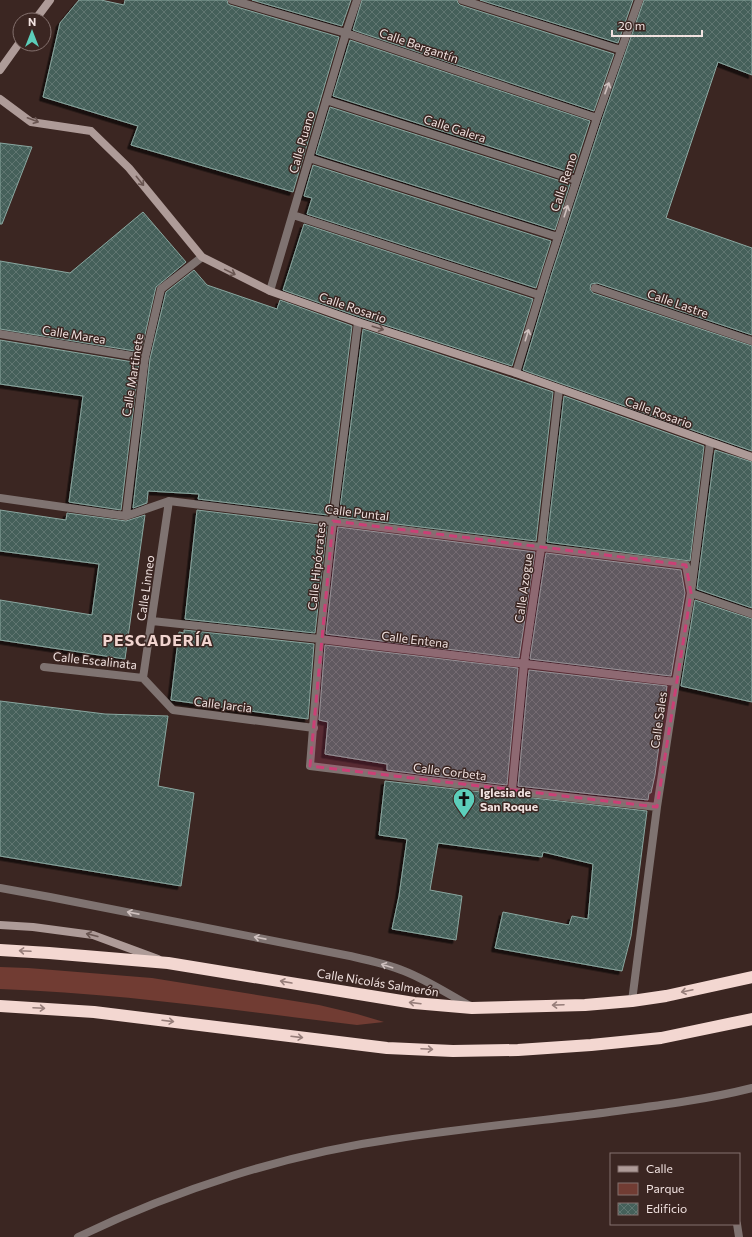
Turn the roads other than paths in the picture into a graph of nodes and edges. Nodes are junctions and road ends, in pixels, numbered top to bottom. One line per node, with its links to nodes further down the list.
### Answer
1 (50, 0): 6 (street)
2 (232, 0): 7 (street, Calle Bergantín)
3 (357, 0): 7 (street, Calle Ruano)
4 (462, 0): 8 (street)
5 (639, 0): 8 (street, Calle Remo)
6 (42, 12)
7 (346, 33): 12 (street, Calle Ruano); 13 (street, Calle Bergantín)
8 (621, 50): 13 (street, Calle Remo, one-way to 8)
9 (13, 52): 10 (street)
10 (0, 70)
11 (0, 100): 18 (street, Calle Rosario, one-way to 18)
12 (326, 100): 14 (street, Calle Ruano); 15 (street, Calle Galera)
13 (597, 118): 15 (street, Calle Remo)
14 (309, 158): 16 (street, Calle Ruano); 17 (street)
15 (576, 180): 17 (street, Calle Remo, one-way to 15)
16 (293, 215): 20 (street, Calle Ruano); 21 (street)
17 (558, 237): 21 (street, Calle Remo)
18 (202, 257): 20 (street, Calle Rosario, one-way to 20); 25 (street, Calle Martinete)
19 (595, 288): 24 (street, Calle Lastre)
20 (270, 291): 22 (street, Calle Rosario)
21 (540, 295): 26 (street, Calle Remo, one-way to 21)
22 (358, 322): 26 (street, Calle Rosario, one-way to 26); 33 (street, Calle Hipócrates)
23 (0, 334): 25 (street, Calle Marea)
24 (752, 341)
25 (144, 358): 32 (street, Calle Martinete)
26 (516, 372): 27 (street, Calle Rosario)
27 (559, 389): 28 (street, Calle Rosario); 34 (street, Calle Azogue)
28 (710, 443): 29 (street, Calle Rosario); 35 (street, Calle Sales)
29 (752, 457)
30 (0, 498): 32 (street, Calle Puntal)
31 (169, 501): 32 (street, Calle Puntal); 33 (street, Calle Puntal); 37 (street, Calle Linneo)
32 (126, 516)
33 (333, 521): 34 (street, Calle Puntal); 38 (street, Calle Hipócrates)
34 (541, 548): 35 (street, Calle Puntal); 39 (street, Calle Azogue)
35 (691, 593): 36 (street); 42 (street, Calle Sales)
36 (752, 614)
37 (152, 622): 38 (street, Calle Entena); 41 (street, Calle Linneo)
38 (320, 639): 39 (street, Calle Entena); 43 (street, Calle Hipócrates)
39 (524, 664): 42 (street, Calle Entena); 45 (street, Calle Azogue)
40 (44, 667): 41 (street, Calle Escalinata)
41 (143, 678): 43 (street, Calle Jarcia)
42 (676, 682): 46 (street, Calle Sales)
43 (314, 728): 44 (street, Calle Hipócrates)
44 (310, 766): 45 (street, Calle Corbeta)
45 (512, 791): 46 (street, Calle Corbeta)
46 (657, 807): 52 (street, Calle Sales)
47 (0, 888): 54 (street, one-way to 47)
48 (0, 925): 50 (street, one-way to 48)
49 (0, 950): 50 (highway, Calle Nicolás Salmerón, one-way to 49)
50 (168, 963): 54 (highway, Calle Nicolás Salmerón, one-way to 50)
51 (752, 977): 52 (highway, Calle Nicolás Salmerón, one-way to 52)
52 (632, 1001): 54 (highway, Calle Nicolás Salmerón, one-way to 54)
53 (0, 1006): 55 (highway, one-way to 55)
54 (472, 1008)
55 (752, 1019)
56 (752, 1088): 58 (street)
57 (737, 1225): 59 (street)
58 (78, 1237)
59 (739, 1237)

